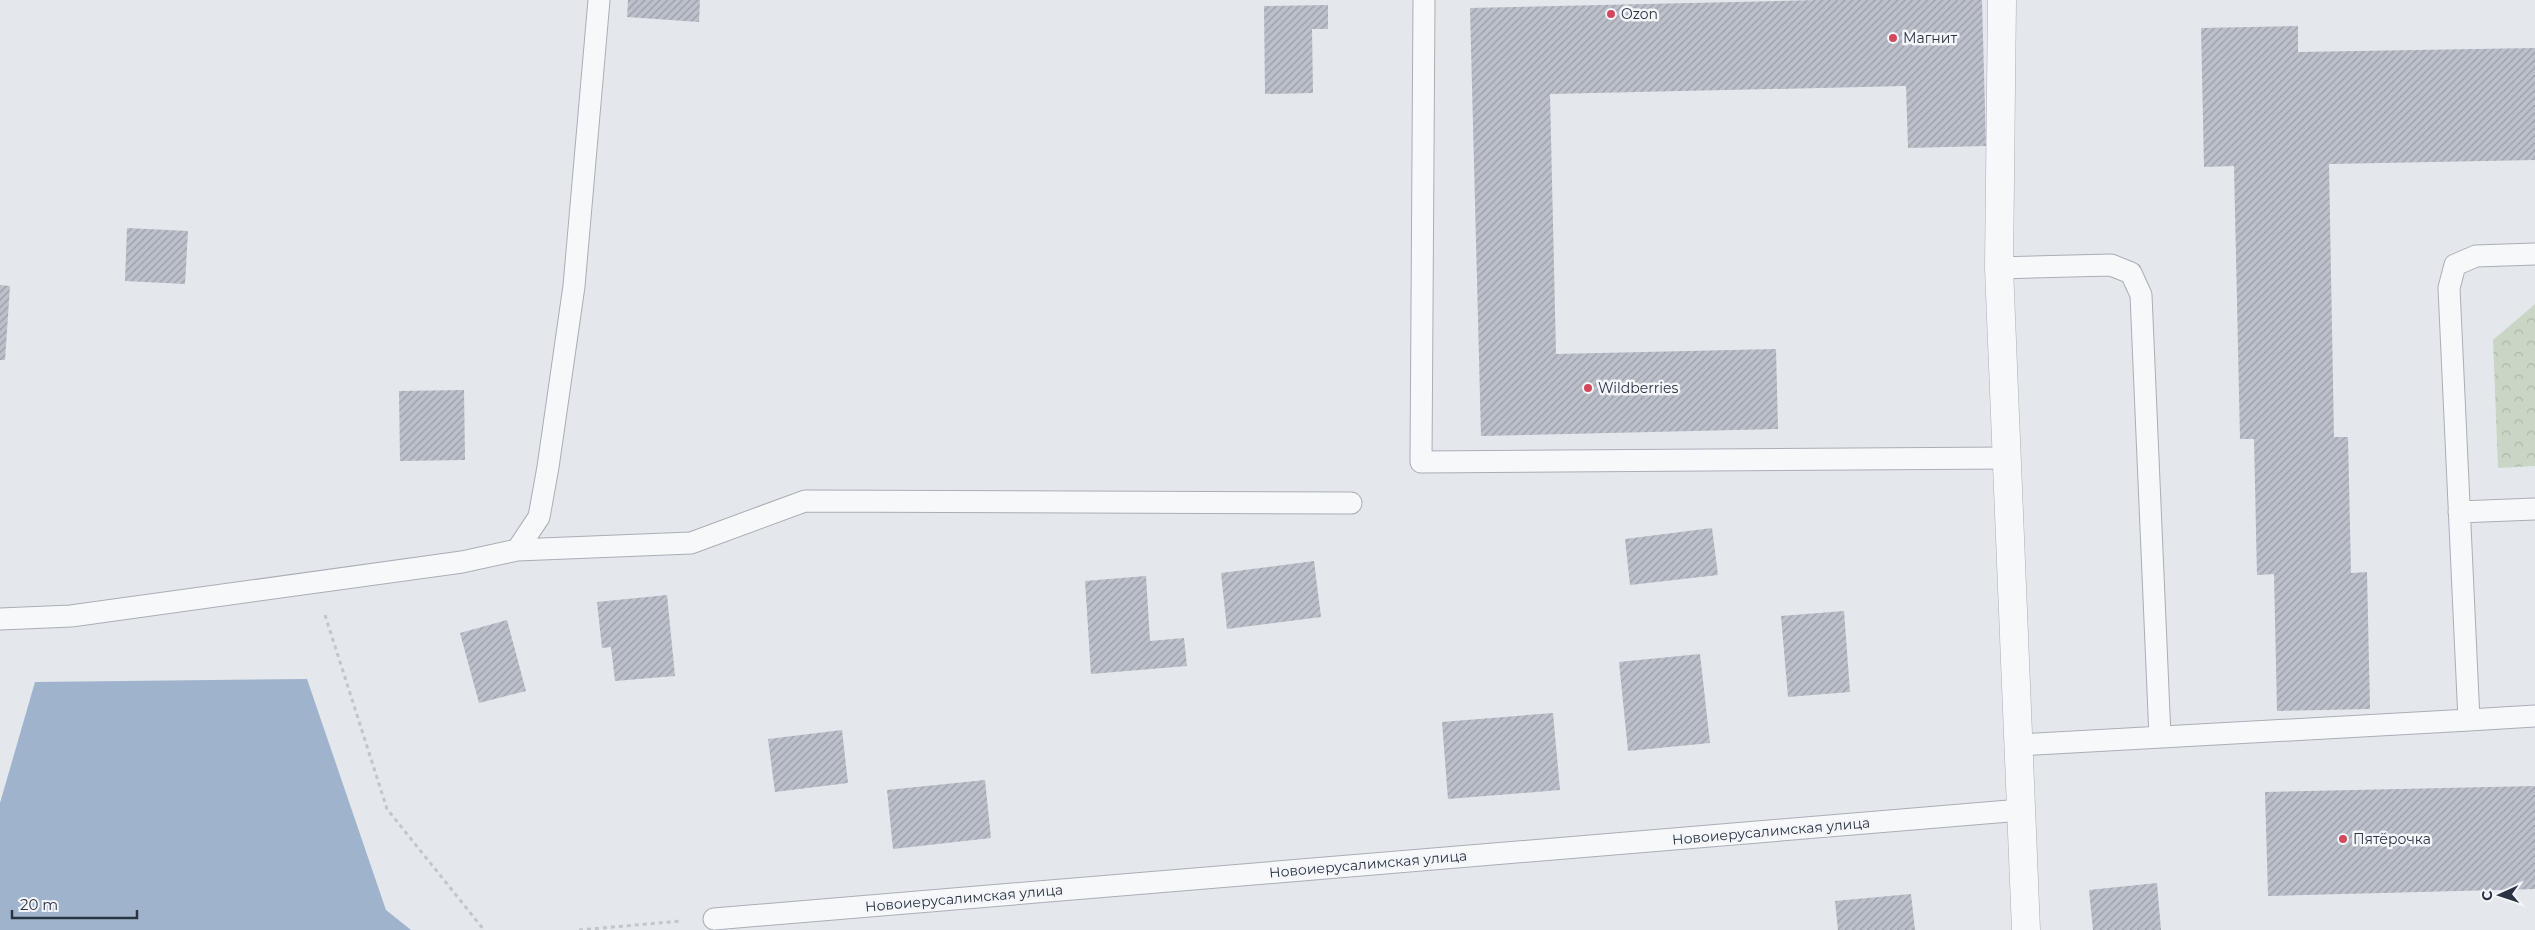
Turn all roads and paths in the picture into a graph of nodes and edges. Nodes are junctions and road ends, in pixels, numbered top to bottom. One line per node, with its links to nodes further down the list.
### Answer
1 (599, 0): 10 (lane)
2 (1424, 0): 6 (lane)
3 (2002, 0): 5 (street)
4 (2535, 254): 9 (lane)
5 (1999, 268): 6 (street); 15 (lane)
6 (2007, 458): 16 (street)
7 (1351, 503): 10 (lane)
8 (2535, 509): 9 (lane)
9 (2459, 512): 14 (lane)
10 (517, 550): 11 (lane)
11 (315, 582): 12 (lane); 19 (path)
12 (0, 620)
13 (2535, 716): 14 (lane)
14 (2469, 720): 15 (lane)
15 (2160, 737): 16 (lane)
16 (2018, 745): 17 (street)
17 (2021, 810): 18 (lane, Новоиерусалимская улица); 21 (street)
18 (714, 919): 20 (path)
19 (484, 930)
20 (579, 930)
21 (2026, 930)

